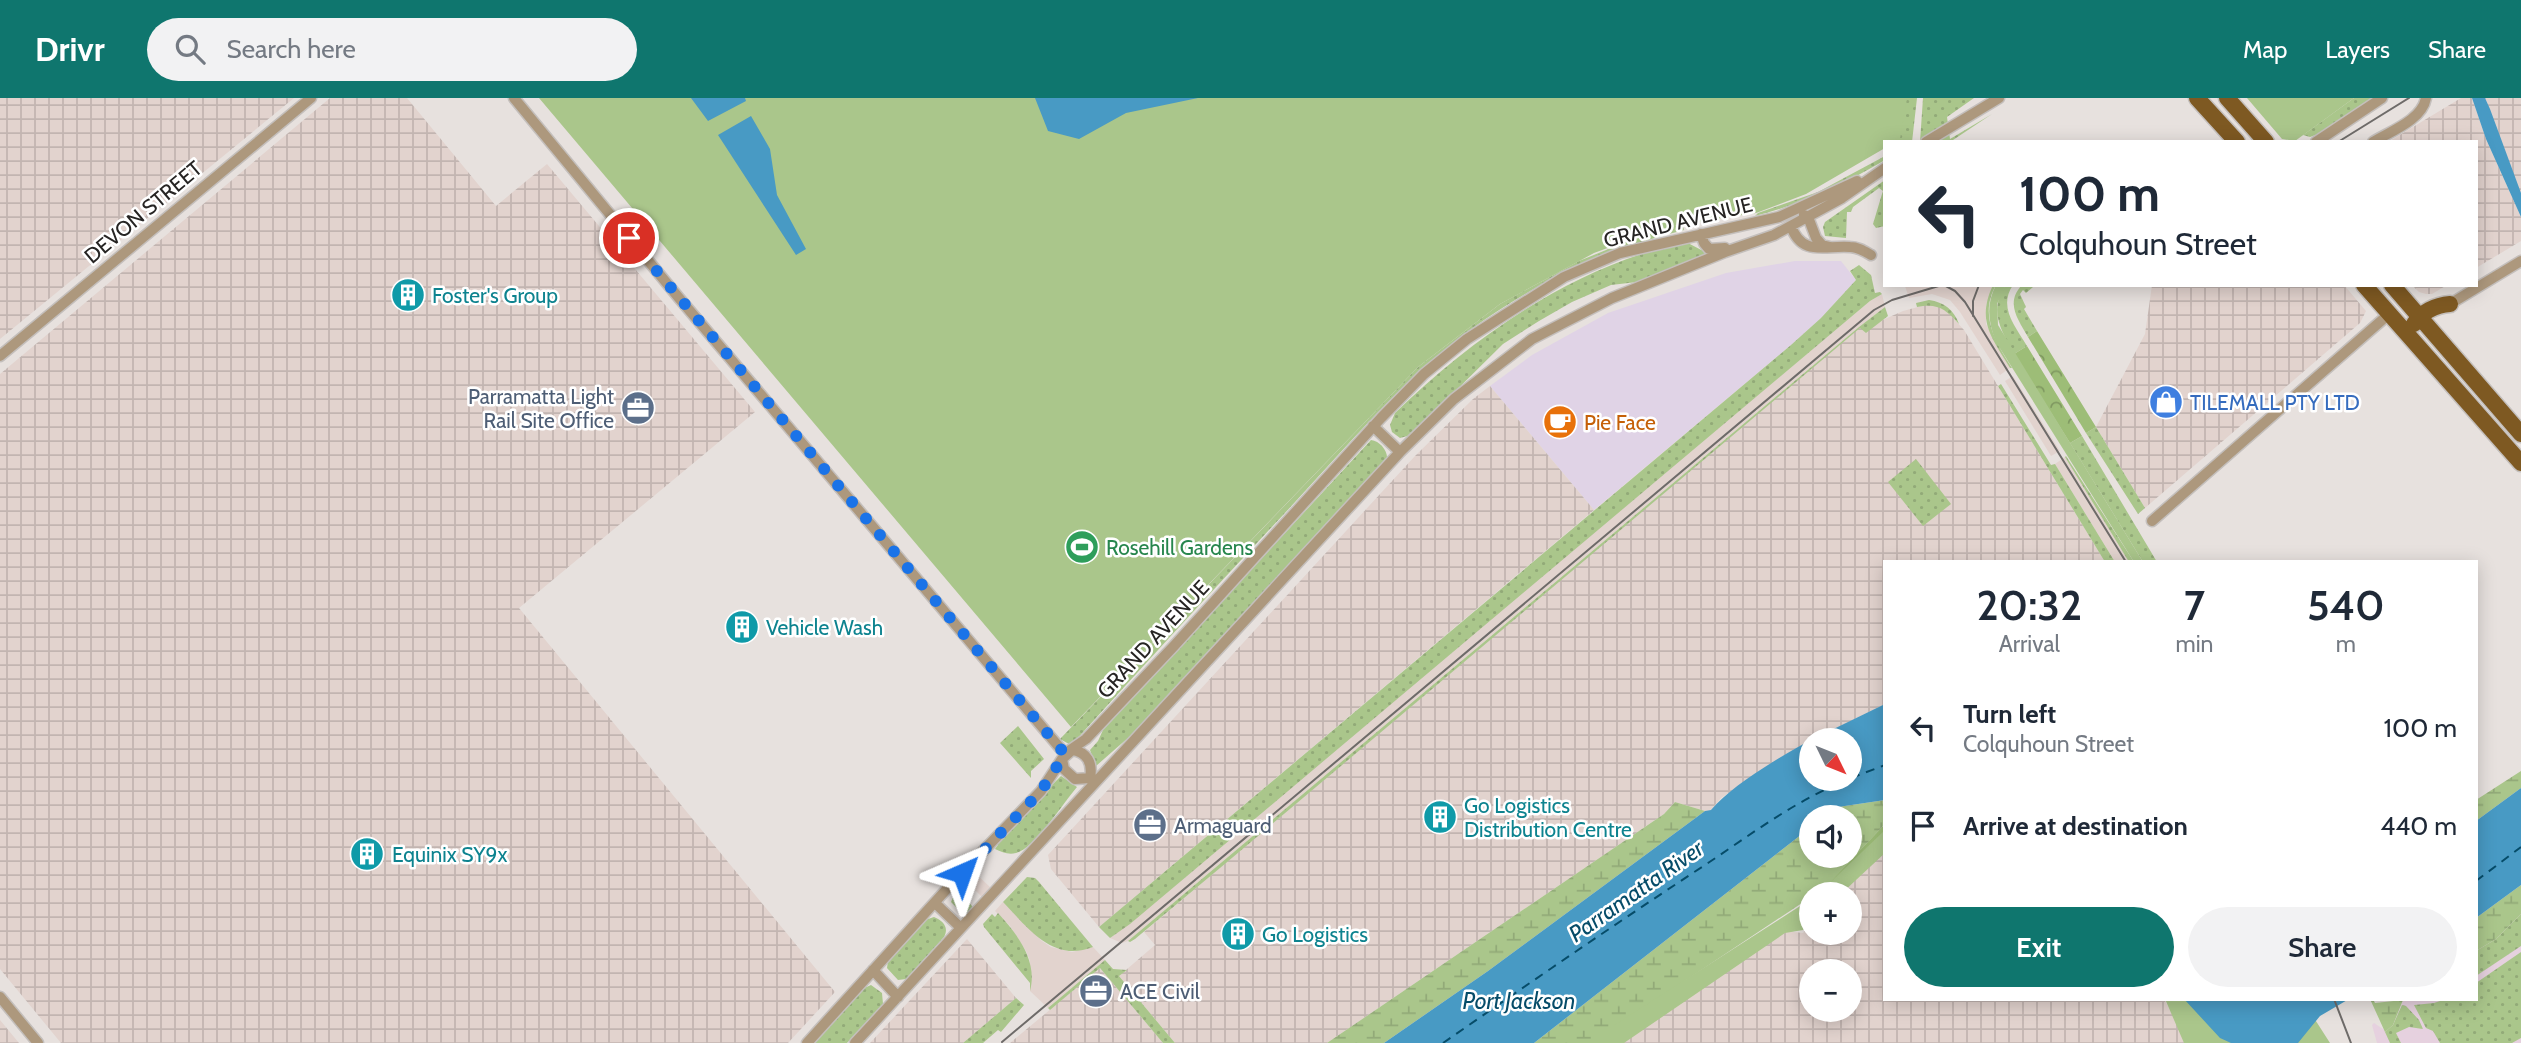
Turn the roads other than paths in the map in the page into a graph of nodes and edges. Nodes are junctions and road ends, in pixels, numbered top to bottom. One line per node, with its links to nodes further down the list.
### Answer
1 (311, 98): 32 (street, DEVON STREET)
2 (514, 98): 39 (street)
3 (1990, 98): 9 (street)
4 (1999, 98): 9 (street)
5 (2197, 98): 11 (main road)
6 (2227, 98): 12 (main road)
7 (2382, 98): 13 (street)
8 (2426, 98): 14 (street)
9 (1969, 114): 10 (street)
10 (1929, 140)
11 (2234, 140)
12 (2264, 140)
13 (2319, 140)
14 (2376, 140)
15 (1883, 169): 17 (street, GRAND AVENUE)
16 (1883, 169): 18 (street, GRAND AVENUE)
17 (1795, 211): 18 (street); 19 (street); 20 (street, GRAND AVENUE)
18 (1808, 217): 19 (street, GRAND AVENUE); 22 (street)
19 (1791, 226): 21 (street, GRAND AVENUE); 22 (street)
20 (1702, 234): 21 (street); 33 (street, GRAND AVENUE)
21 (1763, 239): 35 (street, GRAND AVENUE)
22 (1830, 247): 23 (street)
23 (1871, 255)
24 (2521, 261): 27 (street)
25 (2366, 287): 28 (main road)
26 (2394, 287): 29 (main road)
27 (2450, 304): 29 (main road); 31 (main road)
28 (2389, 314): 30 (main road); 37 (street)
29 (2419, 316): 30 (main road); 31 (main road)
30 (2411, 340): 36 (main road)
31 (2441, 341): 34 (main road)
32 (0, 356)
33 (1373, 426): 35 (street); 39 (street, GRAND AVENUE)
34 (2521, 434)
35 (1400, 452): 38 (street, GRAND AVENUE)
36 (2521, 463)
37 (2152, 521)
38 (1144, 728): 40 (street, GRAND AVENUE); 41 (street, GRAND AVENUE)
39 (1066, 754): 40 (street); 40 (street); 42 (street, GRAND AVENUE)
40 (1090, 777): 41 (street, GRAND AVENUE)
41 (1033, 850): 43 (street, GRAND AVENUE)
42 (935, 902): 43 (street); 44 (street, GRAND AVENUE)
43 (961, 928): 46 (street, GRAND AVENUE)
44 (873, 970): 46 (street); 48 (street, GRAND AVENUE)
45 (0, 997): 47 (street)
46 (898, 997): 49 (street, GRAND AVENUE)
47 (38, 1043)
48 (807, 1043)
49 (856, 1043)

